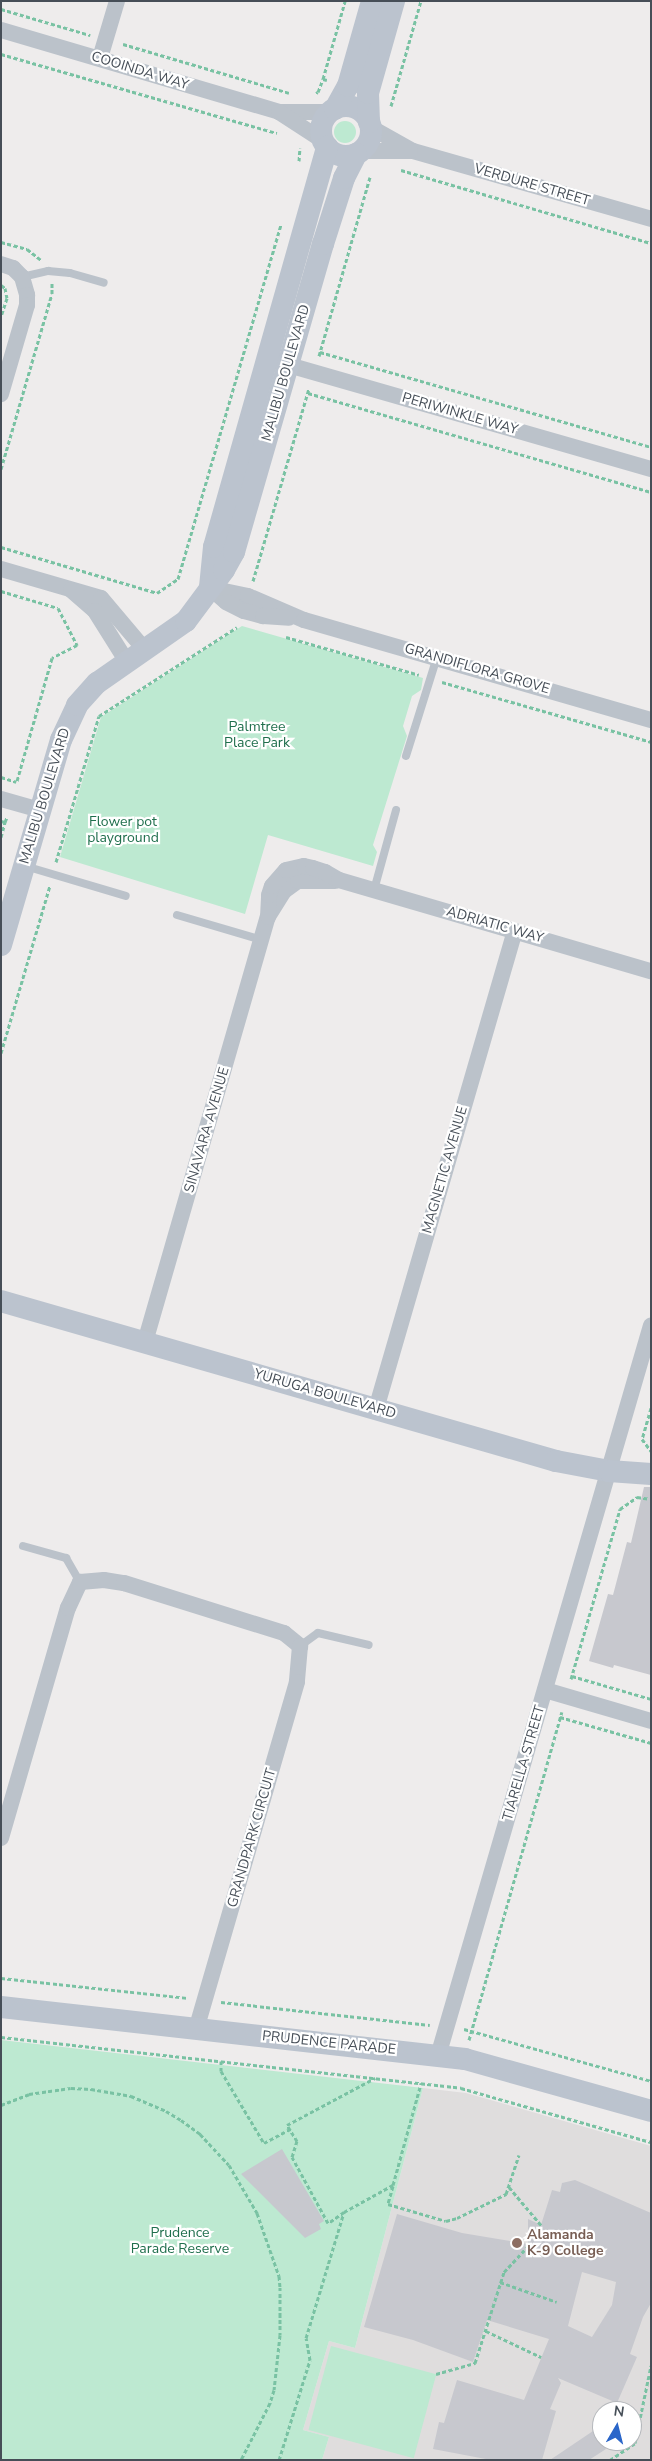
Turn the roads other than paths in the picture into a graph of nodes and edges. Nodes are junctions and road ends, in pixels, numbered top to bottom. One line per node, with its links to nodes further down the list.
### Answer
1 (117, 1): 5 (street)
2 (372, 1): 6 (street)
3 (394, 1): 8 (street)
4 (1, 30): 5 (street, COOINDA WAY)
5 (100, 58): 7 (street, COOINDA WAY)
6 (332, 111): 7 (street, COOINDA WAY); 8 (street); 9 (street, MALIBU BOULEVARD)
7 (279, 112): 9 (street, COOINDA WAY)
8 (379, 140): 10 (street, MALIBU BOULEVARD); 11 (street, VERDURE STREET)
9 (325, 144): 10 (street); 15 (street, MALIBU BOULEVARD)
10 (358, 152): 15 (street, MALIBU BOULEVARD)
11 (651, 219)
12 (1, 264): 13 (street)
13 (22, 277): 14 (lane); 16 (street)
14 (104, 283)
15 (278, 362): 17 (street, PERIWINKLE WAY); 19 (street, MALIBU BOULEVARD)
16 (1, 394)
17 (651, 469)
18 (1, 569): 20 (street)
19 (210, 588): 20 (street, MALIBU BOULEVARD); 21 (street, GRANDIFLORA GROVE)
20 (136, 656): 25 (street, MALIBU BOULEVARD)
21 (437, 658): 22 (street, GRANDIFLORA GROVE); 23 (lane)
22 (651, 720)
23 (406, 756)
24 (1, 799): 25 (street)
25 (40, 810): 27 (street, MALIBU BOULEVARD)
26 (396, 810): 29 (lane)
27 (24, 866): 30 (lane); 34 (street, MALIBU BOULEVARD)
28 (292, 876): 29 (street, ADRIATIC WAY); 33 (street, SINAVARA AVENUE)
29 (374, 890): 32 (street, ADRIATIC WAY)
30 (126, 896)
31 (177, 915): 33 (lane)
32 (515, 931): 35 (street, ADRIATIC WAY); 39 (street, MAGNETIC AVENUE)
33 (262, 940): 38 (street, SINAVARA AVENUE)
34 (1, 945)
35 (651, 971)
36 (1, 1301): 38 (street, YURUGA BOULEVARD)
37 (651, 1324): 40 (street, TIARELLA STREET)
38 (145, 1342): 39 (street, YURUGA BOULEVARD)
39 (376, 1409): 40 (street, YURUGA BOULEVARD)
40 (609, 1470): 41 (street, YURUGA BOULEVARD); 46 (street, TIARELLA STREET)
41 (651, 1474)
42 (23, 1546): 43 (lane)
43 (80, 1582): 45 (street); 48 (street)
44 (369, 1645): 45 (lane)
45 (300, 1646): 50 (street, GRANDPARK CIRCUIT)
46 (545, 1690): 47 (street); 51 (street, TIARELLA STREET)
47 (651, 1721)
48 (1, 1838)
49 (1, 2007): 50 (street, PRUDENCE PARADE)
50 (196, 2029): 51 (street, PRUDENCE PARADE)
51 (438, 2056): 52 (street, PRUDENCE PARADE)
52 (651, 2112)

